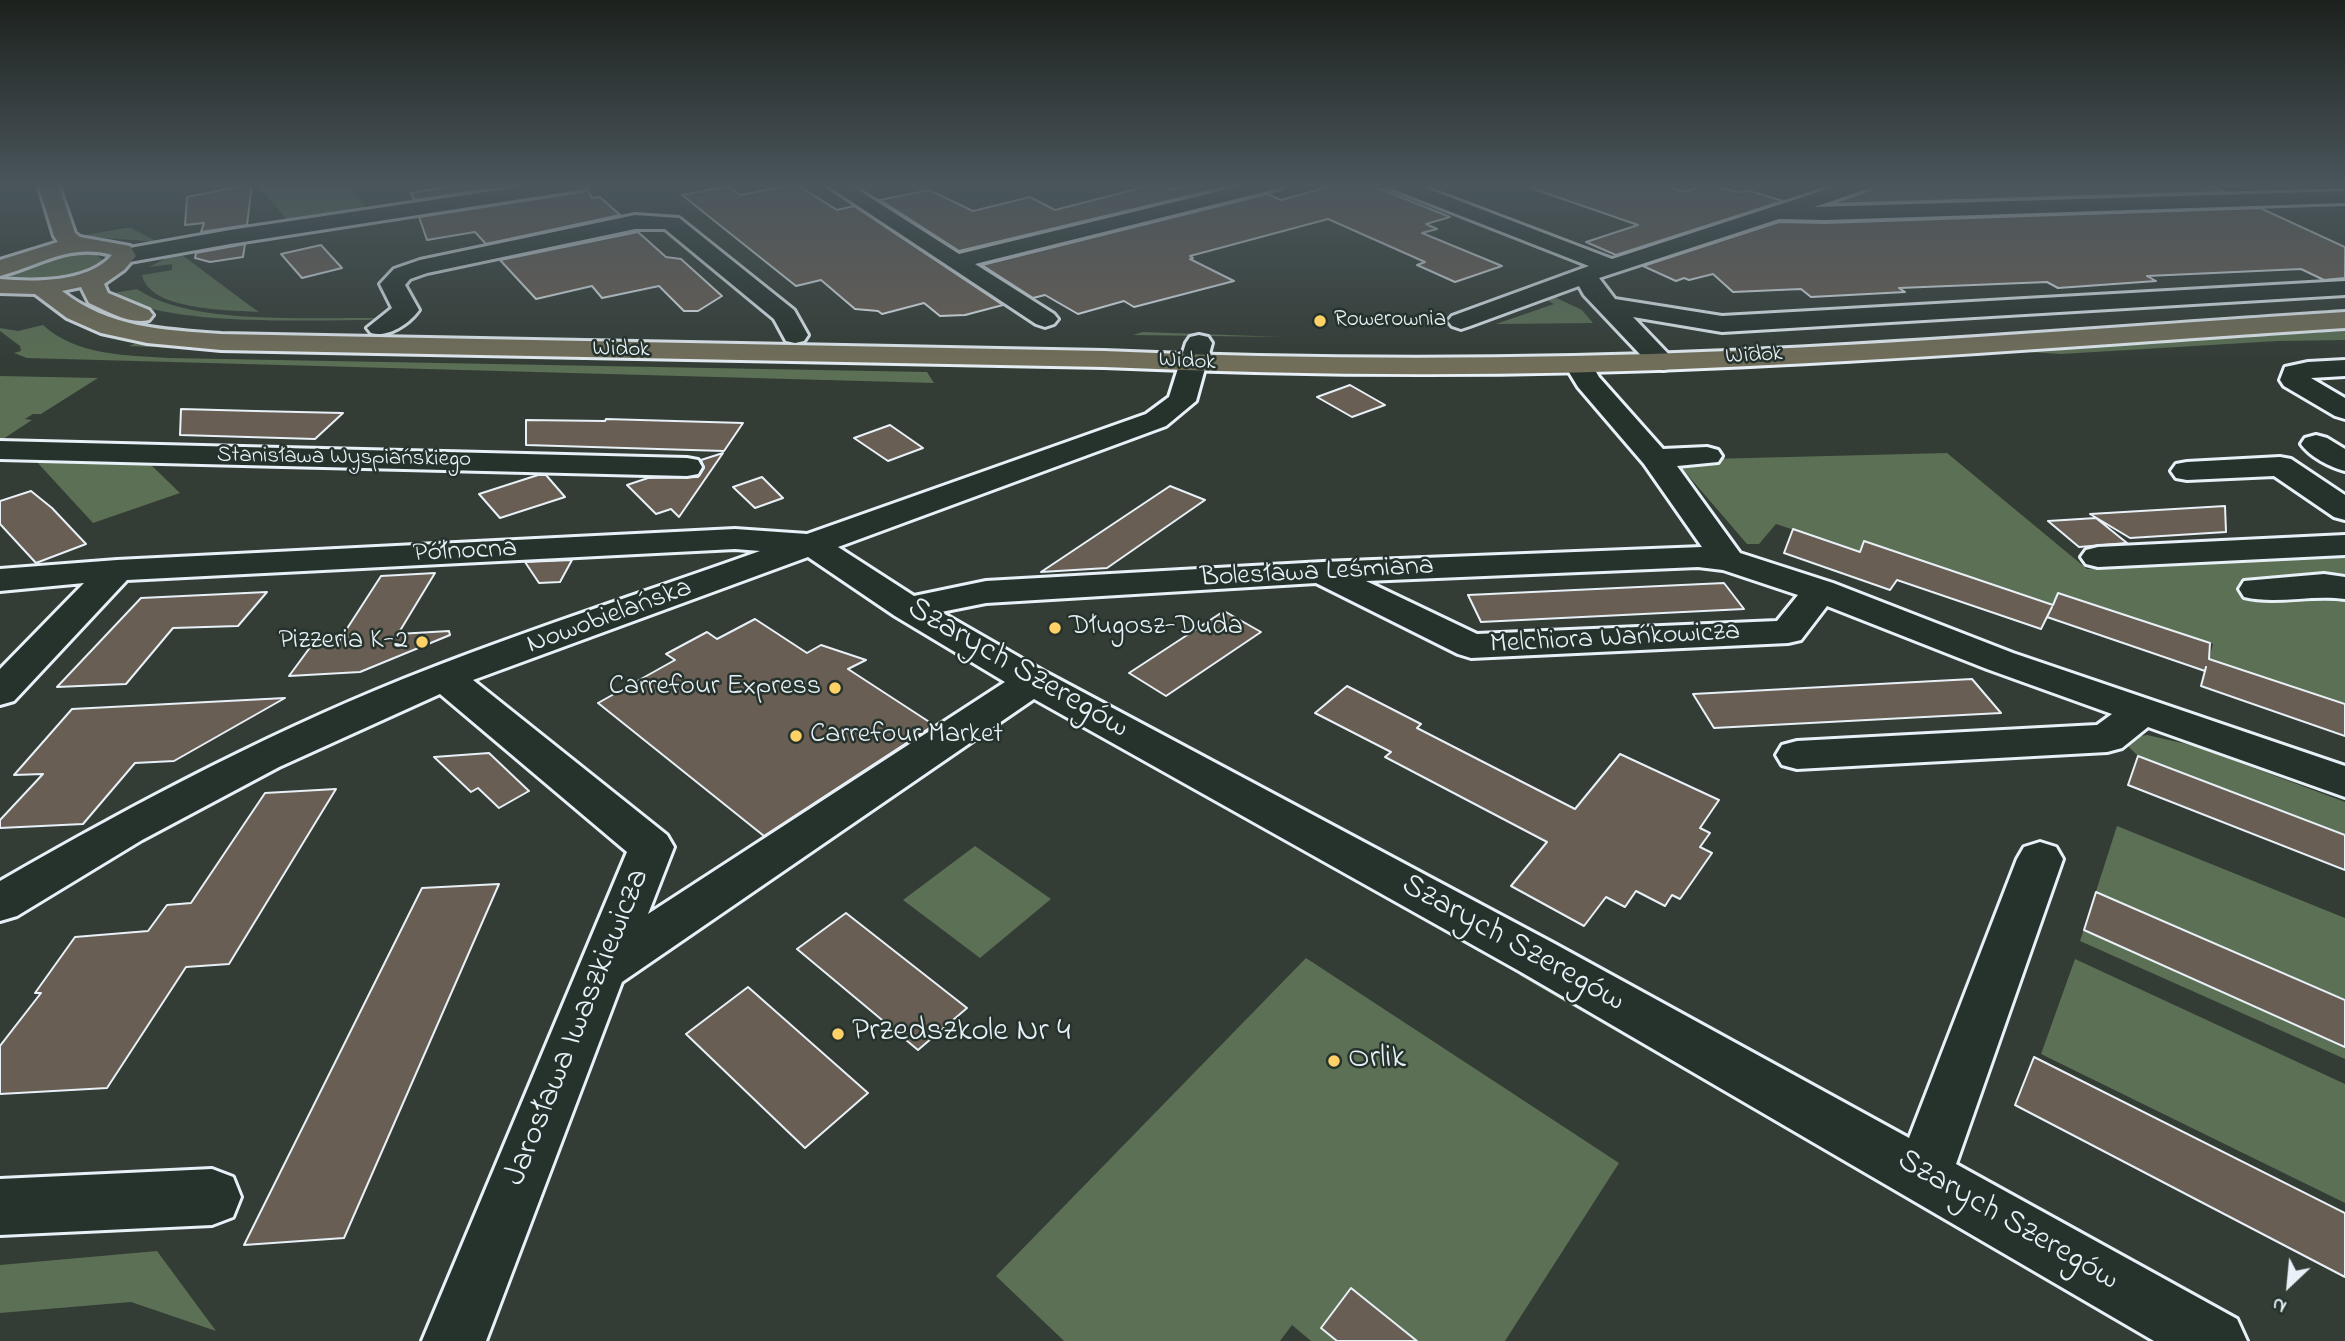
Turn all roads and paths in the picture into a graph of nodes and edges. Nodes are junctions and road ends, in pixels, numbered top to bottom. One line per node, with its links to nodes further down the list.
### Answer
1 (23, 247): 13 (main road)
2 (84, 247): 13 (main road)
3 (95, 247): 11 (main road)
4 (177, 247): 11 (street)
5 (518, 247): 25 (street)
6 (700, 247): 26 (street)
7 (934, 247): 12 (street)
8 (1016, 247): 12 (street)
9 (1559, 247): 14 (street)
10 (1672, 247): 14 (street)
11 (124, 256): 15 (main road)
12 (957, 261): 22 (street)
13 (9, 264)
14 (1612, 267): 16 (street)
15 (100, 273): 18 (main road); 25 (main road, Widok)
16 (1586, 275): 21 (street); 24 (street)
17 (0, 286): 18 (main road)
18 (41, 287): 28 (main road, Widok)
19 (2345, 288): 21 (street, Widok)
20 (2345, 300): 27 (main road, Widok)
21 (1608, 305): 27 (street)
22 (1045, 319)
23 (2345, 320): 29 (main road, Widok)
24 (1461, 321)
25 (380, 328): 26 (main road, Widok)
26 (795, 335): 28 (main road, Widok)
27 (1642, 339): 28 (main road, Widok); 29 (street)
28 (1197, 353): 31 (main road, Widok); 42 (street, Nowobielańska)
29 (1663, 362): 30 (main road, Widok)
30 (1578, 364): 31 (main road, Widok); 37 (street)
31 (1544, 365): 45 (street)
32 (2345, 368): 33 (street)
33 (2345, 410)
34 (2316, 444): 38 (street)
35 (0, 450): 39 (street, Stanisława Wyspiańskiego)
36 (1707, 456): 37 (street)
37 (1654, 458): 45 (street)
38 (2345, 462)
39 (687, 467)
40 (2187, 471): 41 (street)
41 (2345, 510)
42 (812, 545): 46 (street, Północna); 52 (street, Szarych Szeregów); 53 (street, Nowobielańska)
43 (2345, 545): 44 (street)
44 (2098, 557)
45 (1713, 559): 47 (street, Bolesława Leśmiana); 51 (street)
46 (117, 570): 48 (street, Północna); 55 (street)
47 (1323, 572): 51 (street, Melchiora Wańkowicza); 52 (street, Bolesława Leśmiana)
48 (0, 580)
49 (2345, 588): 50 (street)
50 (2257, 589)
51 (1820, 592): 56 (street)
52 (908, 608): 54 (street, Szarych Szeregów)
53 (444, 677): 60 (street, Nowobielańska); 61 (street, Jarosława Iwaszkiewicza)
54 (1033, 682): 61 (street); 62 (street, Szarych Szeregów)
55 (0, 692)
56 (2143, 711): 57 (street); 58 (street)
57 (1797, 754)
58 (2345, 782)
59 (2040, 859): 62 (street)
60 (0, 903)
61 (603, 969): 65 (street, Jarosława Iwaszkiewicza)
62 (1923, 1175): 66 (street, Szarych Szeregów)
63 (212, 1196): 64 (street)
64 (0, 1207)
65 (454, 1341)
66 (2215, 1341)

